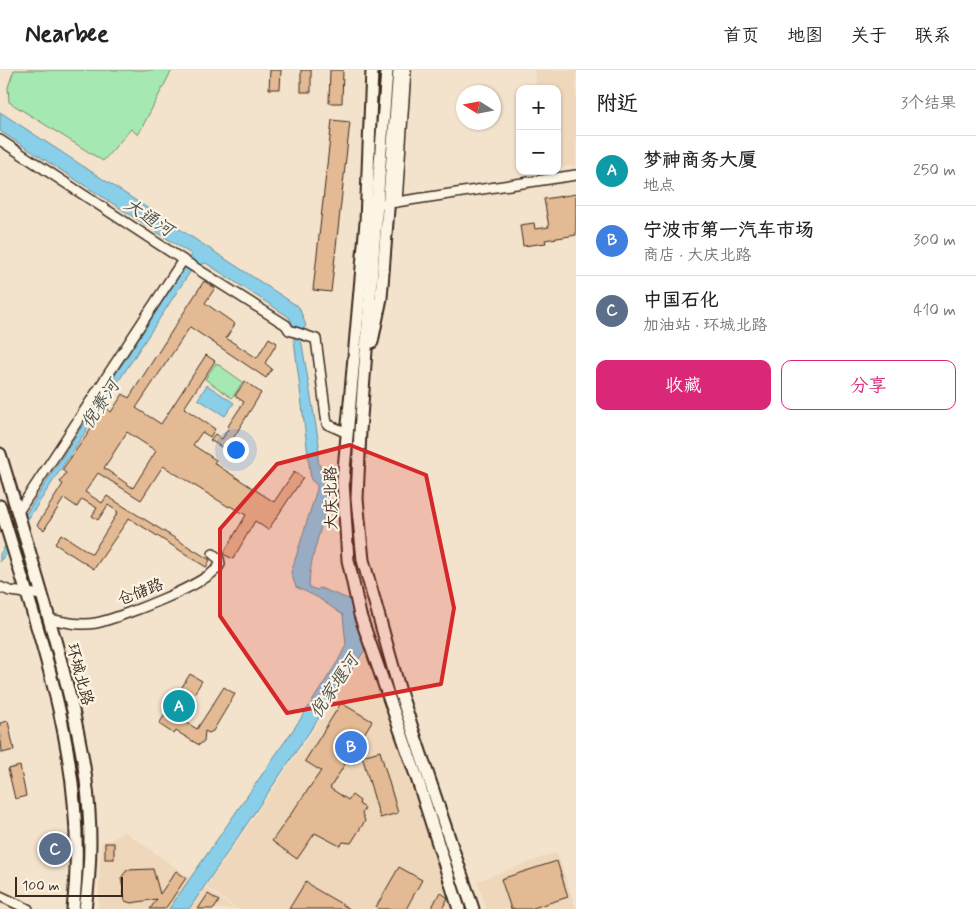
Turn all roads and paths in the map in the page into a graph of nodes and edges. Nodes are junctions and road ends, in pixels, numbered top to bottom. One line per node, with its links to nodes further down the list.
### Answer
1 (372, 70): 8 (main road, 大庆北路)
2 (387, 70): 8 (main road)
3 (399, 70): 7 (main road, 大庆北路)
4 (406, 70): 7 (street)
5 (0, 140): 9 (street)
6 (576, 175): 7 (street)
7 (393, 202): 8 (street); 10 (main road, 大庆北路)
8 (371, 207): 10 (main road, 大庆北路); 11 (main road, 大庆北路)
9 (183, 260): 11 (street); 14 (street)
10 (364, 361): 25 (main road, 大庆北路)
11 (347, 433): 24 (main road, 大庆北路)
12 (0, 454): 14 (main road, 环城北路)
13 (1, 511): 17 (main road, 环城北路)
14 (18, 512): 18 (main road, 环城北路)
15 (214, 554): 19 (street, 仓储路)
16 (0, 587): 17 (street)
17 (26, 593): 18 (street); 22 (main road, 环城北路)
18 (43, 595): 19 (main road, 环城北路)
19 (49, 619): 23 (main road, 环城北路)
20 (0, 896): 21 (street)
21 (28, 909)
22 (72, 909)
23 (85, 909)
24 (459, 909)
25 (473, 909)

